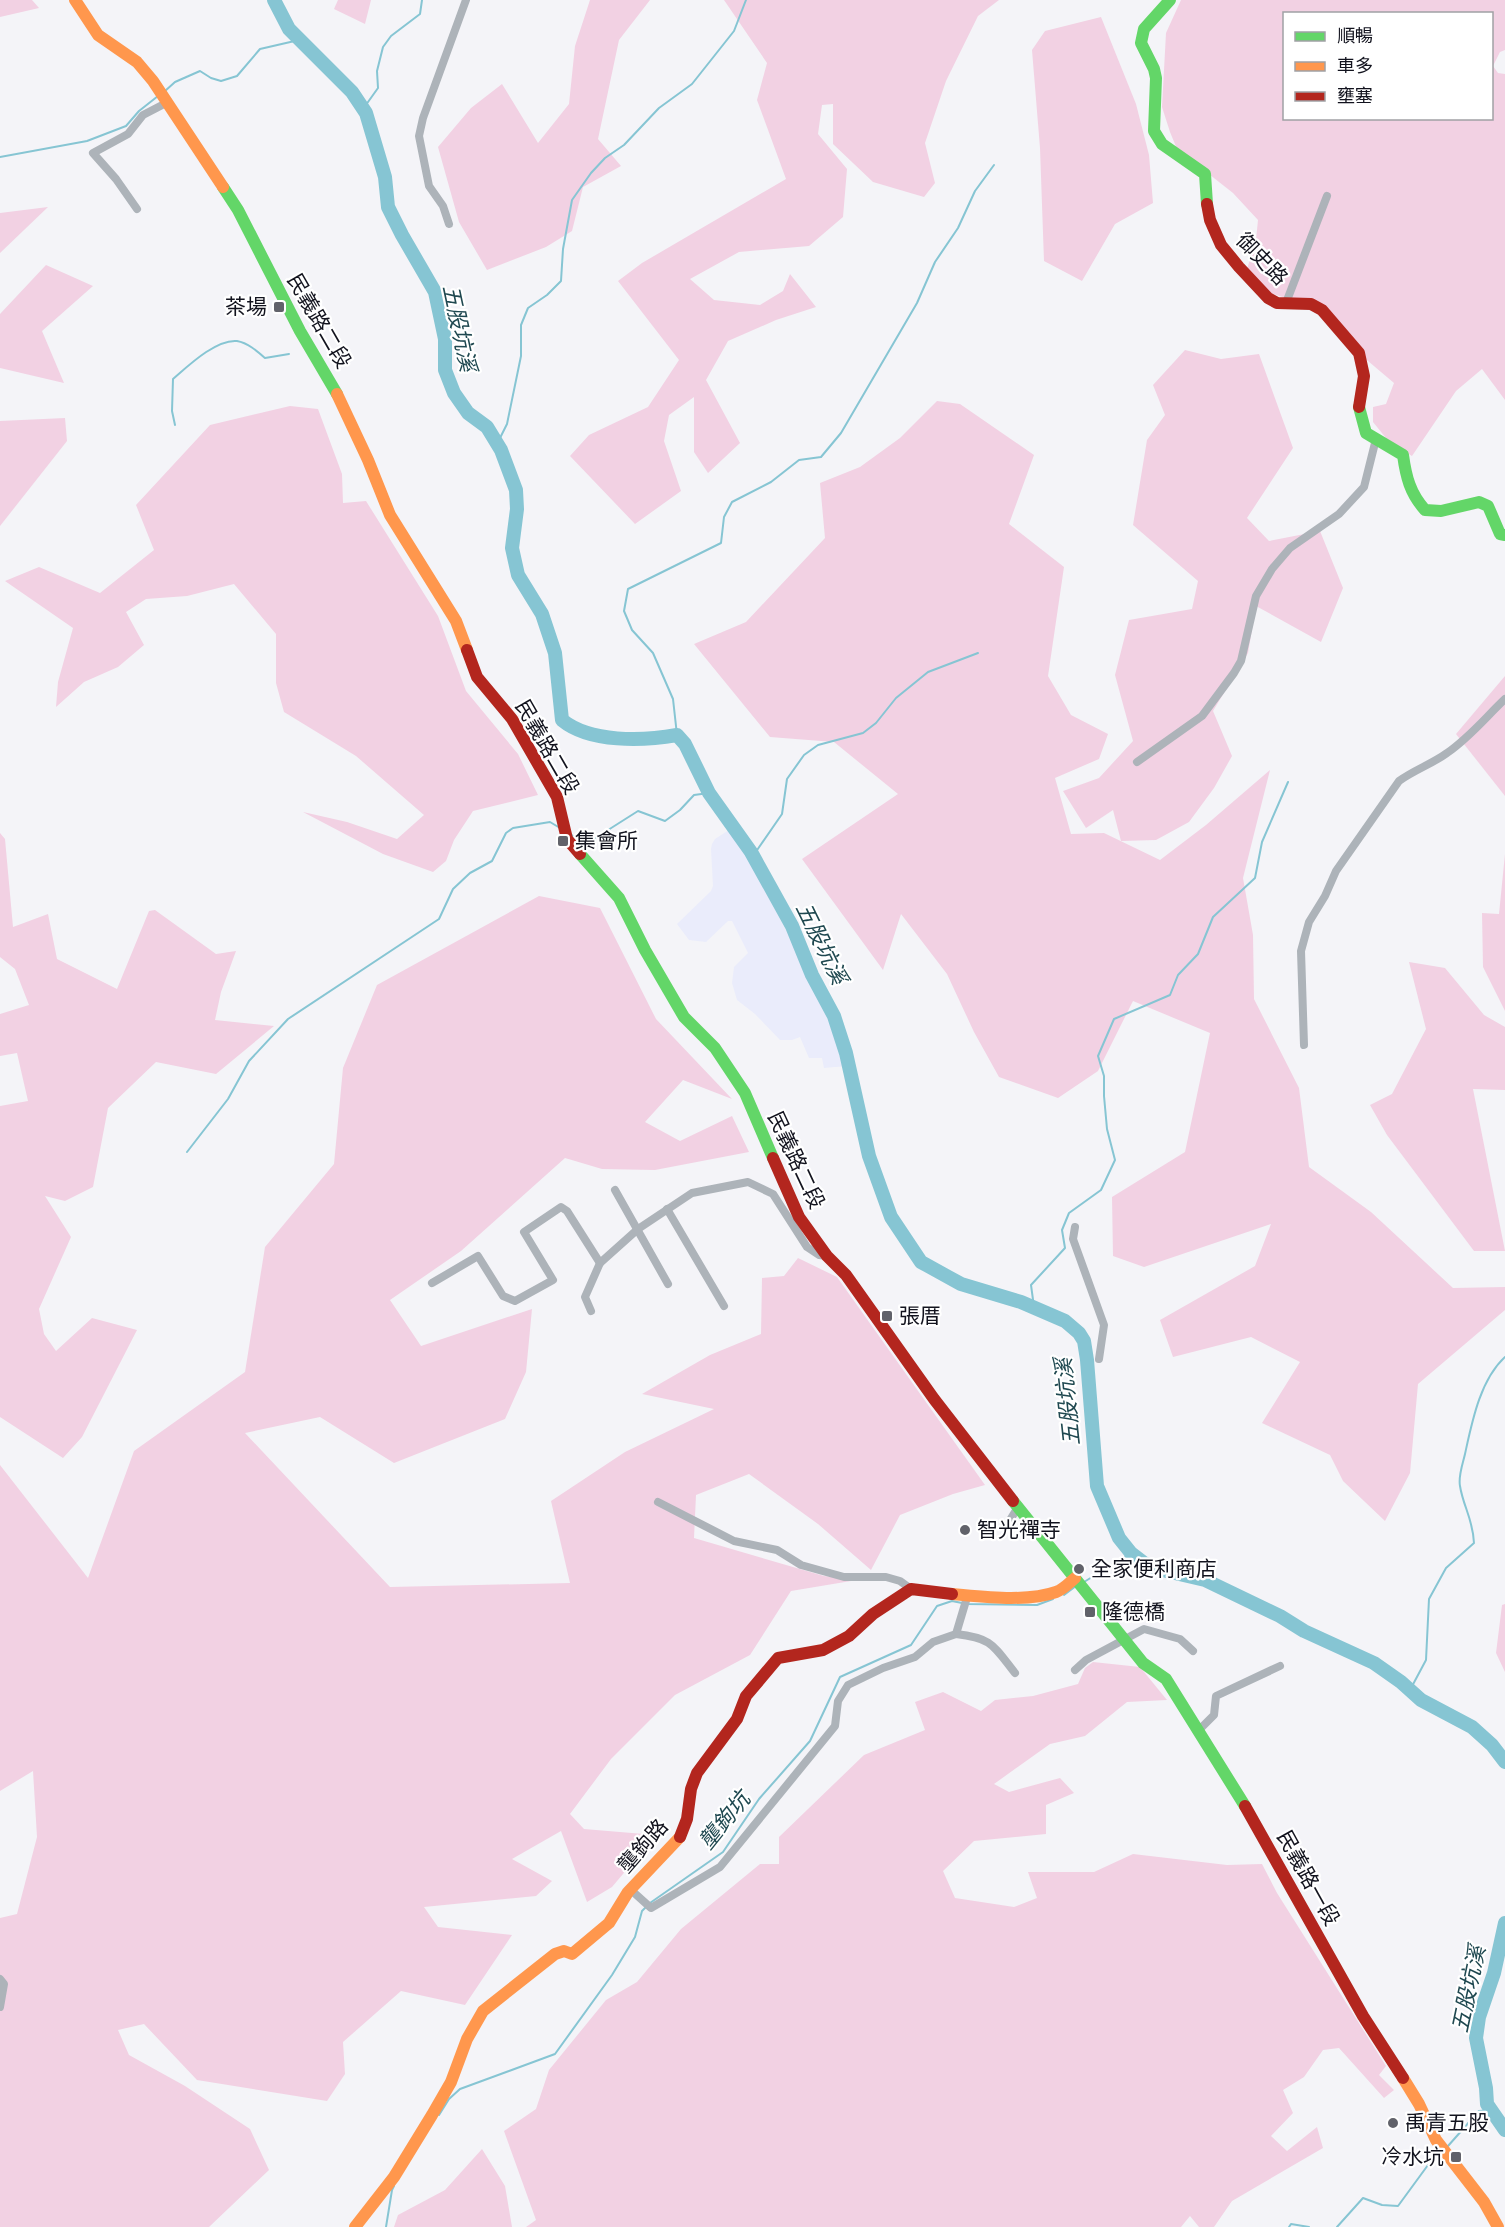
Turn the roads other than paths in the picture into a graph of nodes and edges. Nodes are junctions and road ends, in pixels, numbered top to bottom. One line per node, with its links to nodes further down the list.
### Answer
1 (75, 0): 4 (main road, 民義路二段)
2 (466, 0): 7 (street)
3 (1170, 0): 8 (main road, 御史路)
4 (164, 96): 6 (street); 18 (main road, 民義路二段)
5 (1327, 196): 8 (street)
6 (137, 209)
7 (449, 224)
8 (1286, 303): 9 (main road, 御史路)
9 (1376, 439): 10 (main road, 御史路); 12 (street)
10 (1505, 535)
11 (1505, 699): 13 (street)
12 (1137, 762)
13 (1304, 1045)
14 (615, 1190): 17 (street)
15 (667, 1209): 17 (street); 18 (street); 22 (street)
16 (1075, 1227): 24 (street)
17 (638, 1229): 19 (street); 21 (street)
18 (827, 1256): 26 (main road, 民義路二段)
19 (600, 1263): 20 (street); 23 (street)
20 (432, 1283)
21 (668, 1284)
22 (724, 1306)
23 (591, 1311)
24 (1099, 1359)
25 (658, 1502): 29 (street)
26 (1018, 1507): 27 (street); 28 (main road, 民義路二段)
27 (1010, 1520)
28 (1079, 1583): 30 (main road); 32 (main road, 民義路二段)
29 (912, 1589): 30 (main road); 38 (main road, 壟鉤路)
30 (966, 1600): 31 (street)
31 (956, 1635): 36 (street); 38 (street)
32 (1124, 1641): 33 (street); 35 (street); 37 (main road, 民義路一段)
33 (1193, 1651)
34 (1280, 1666): 37 (street)
35 (1075, 1670)
36 (1015, 1673)
37 (1198, 1731): 42 (main road, 民義路一段)
38 (631, 1890): 41 (main road, 壟鉤路)
39 (0, 1979): 40 (street)
40 (0, 2007)
41 (355, 2227)
42 (1498, 2227)

